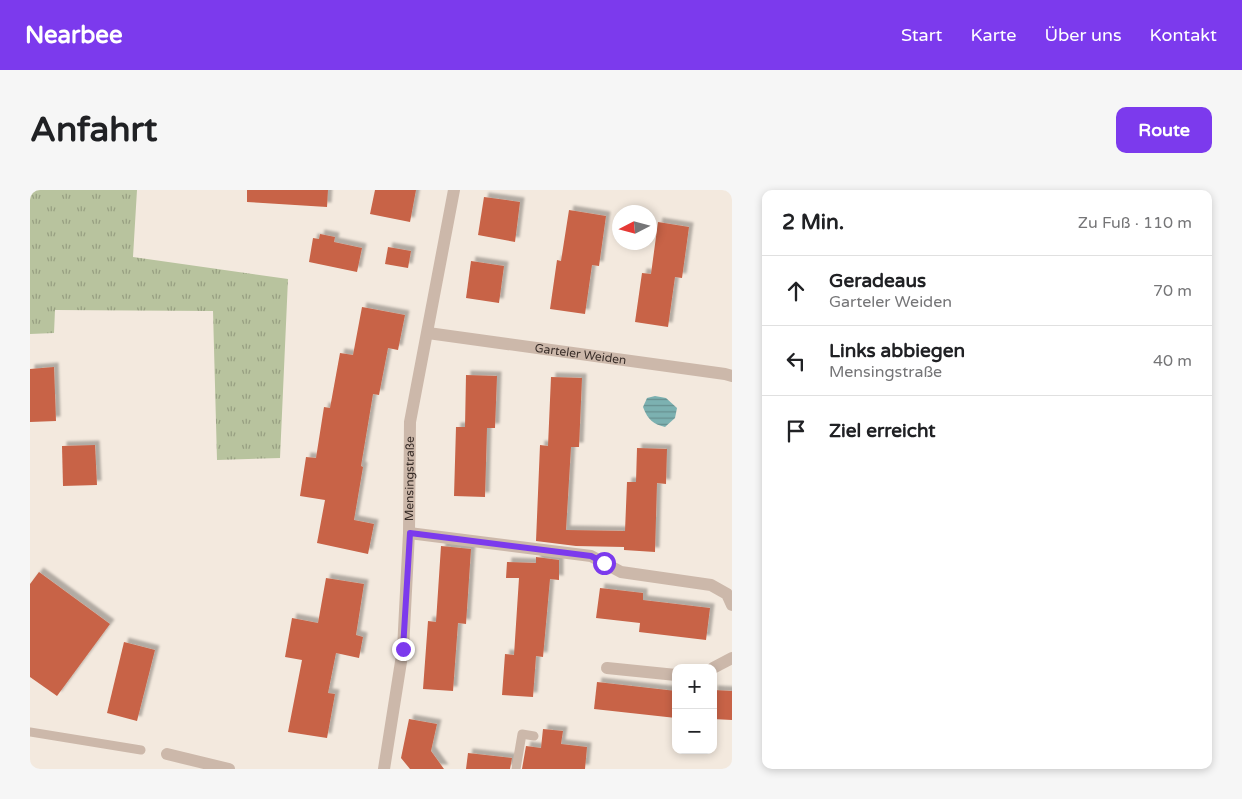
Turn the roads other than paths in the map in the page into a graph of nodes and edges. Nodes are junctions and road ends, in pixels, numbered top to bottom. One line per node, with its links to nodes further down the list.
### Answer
1 (454, 190): 2 (street, Mensingstraße)
2 (428, 333): 3 (street, Garteler Weiden); 4 (street, Mensingstraße)
3 (732, 376)
4 (410, 533): 5 (street); 15 (street, Mensingstraße)
5 (732, 605)
6 (732, 658): 7 (street)
7 (717, 666)
8 (607, 668): 9 (street)
9 (672, 675)
10 (30, 732): 12 (lane)
11 (534, 736): 16 (lane)
12 (142, 750)
13 (168, 754): 14 (street)
14 (229, 769)
15 (384, 769)
16 (516, 769)

